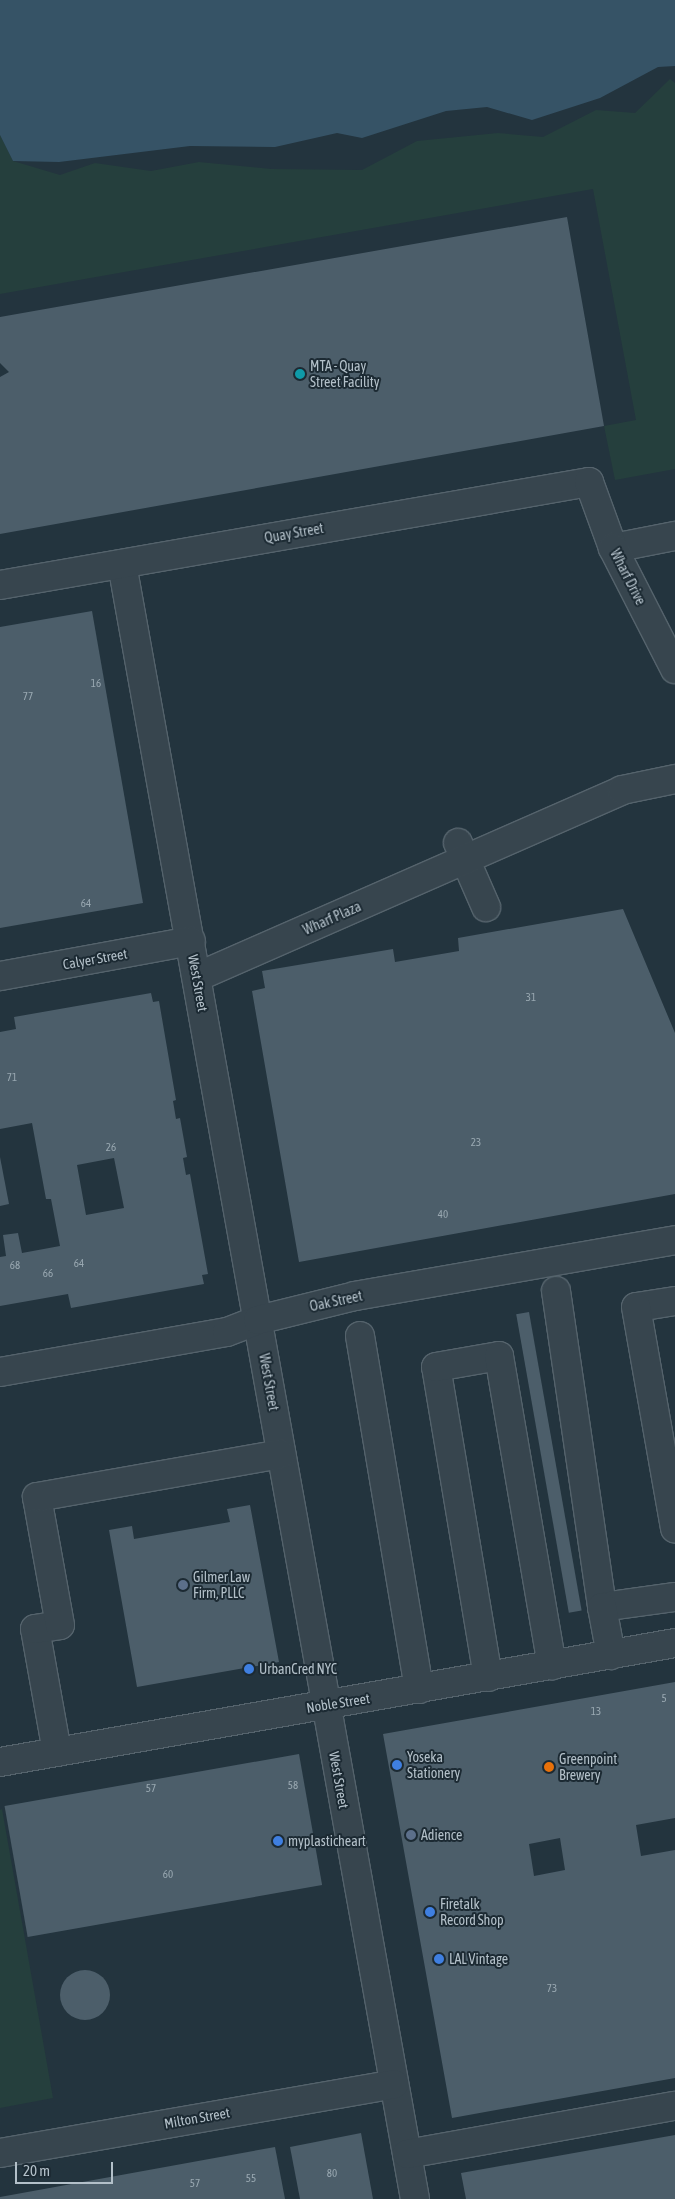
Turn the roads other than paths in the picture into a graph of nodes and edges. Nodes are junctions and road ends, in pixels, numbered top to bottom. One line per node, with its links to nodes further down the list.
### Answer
1 (589, 482): 3 (street, Wharf Drive); 4 (street, Quay Street)
2 (675, 536): 3 (street)
3 (613, 548): 6 (street, Wharf Drive)
4 (122, 564): 5 (street, Quay Street); 10 (street, West Street)
5 (0, 585)
6 (675, 669)
7 (675, 779): 8 (street, Wharf Plaza)
8 (462, 851): 9 (street); 12 (street, Wharf Plaza)
9 (486, 907)
10 (191, 941): 11 (street, Calyer Street); 12 (street, West Street)
11 (0, 976)
12 (197, 977): 16 (street, West Street)
13 (675, 1240): 16 (street, Oak Street)
14 (556, 1291): 22 (street)
15 (675, 1301): 20 (street)
16 (258, 1320): 18 (street, Oak Street); 19 (street, West Street)
17 (360, 1336): 27 (street)
18 (0, 1372)
19 (281, 1454): 28 (street, West Street); 29 (street)
20 (675, 1529)
21 (675, 1597): 22 (street)
22 (602, 1607): 24 (street)
23 (675, 1643): 24 (street, Noble Street)
24 (611, 1655): 25 (street, Noble Street)
25 (552, 1665): 26 (street, Noble Street); 26 (street)
26 (488, 1677): 27 (street, Noble Street)
27 (419, 1689): 28 (street, Noble Street)
28 (325, 1706): 29 (street, Noble Street); 31 (street, West Street)
29 (57, 1752): 30 (street, Noble Street)
30 (0, 1762)
31 (394, 2084): 33 (street, Milton Street); 34 (street, West Street)
32 (675, 2106): 34 (street)
33 (0, 2153)
34 (407, 2154): 35 (street, West Street)
35 (415, 2199)

